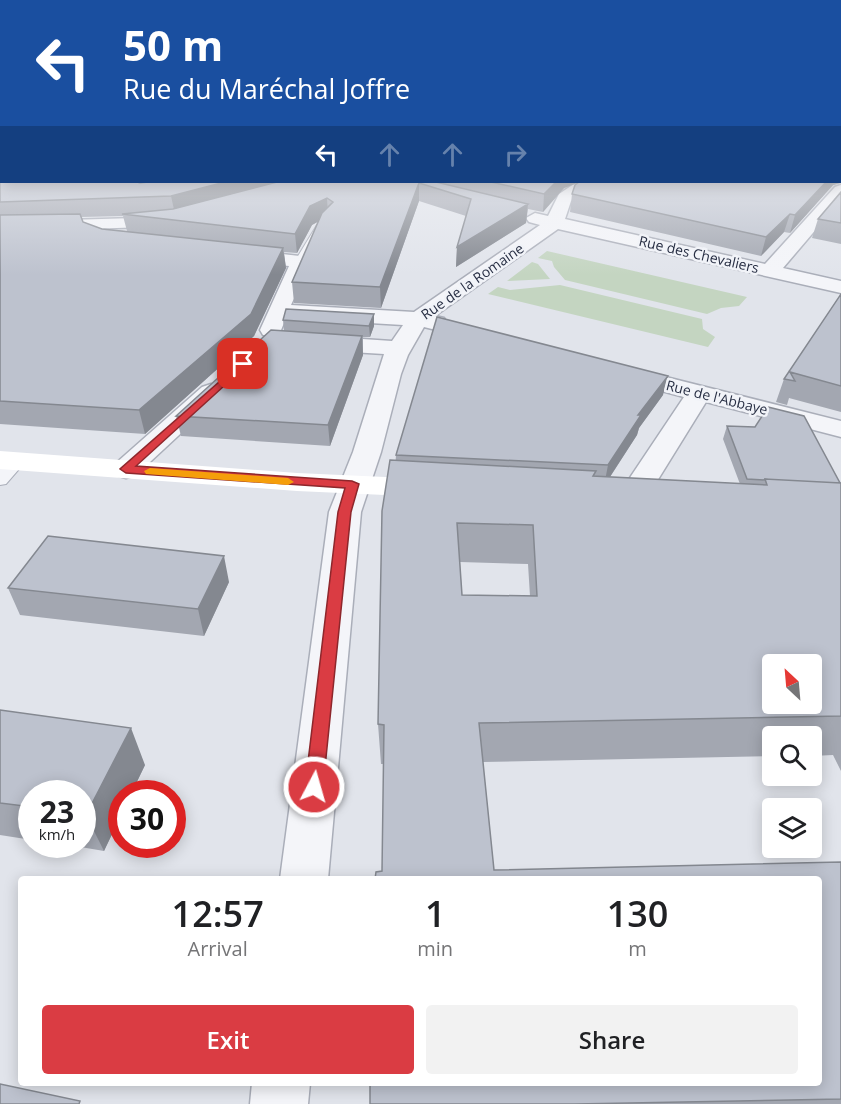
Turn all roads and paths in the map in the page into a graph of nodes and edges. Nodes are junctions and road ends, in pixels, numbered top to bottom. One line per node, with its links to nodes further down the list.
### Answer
1 (586, 183): 6 (street)
2 (841, 190): 12 (street)
3 (517, 214): 6 (street, Rue des Chevaliers)
4 (184, 220): 8 (street)
5 (327, 221): 11 (lane)
6 (556, 222): 12 (street, Rue des Chevaliers); 15 (street, Rue de la Romaine)
7 (2, 226): 8 (street)
8 (97, 226): 9 (street)
9 (116, 242)
10 (219, 253): 11 (street)
11 (302, 261): 14 (street)
12 (770, 270): 13 (street, Rue des Chevaliers)
13 (841, 286)
14 (277, 311): 15 (street); 17 (street)
15 (418, 319): 16 (street); 17 (street, Rue de la Romaine)
16 (462, 330)
17 (397, 348): 24 (street, Rue de la Romaine)
18 (598, 366): 20 (street, Rue de l'Abbaye)
19 (225, 379): 23 (street)
20 (699, 393): 21 (street, Rue de l'Abbaye); 26 (street)
21 (841, 429)
22 (6, 467): 23 (street)
23 (126, 469): 24 (street)
24 (352, 484): 25 (street); 28 (street, Rue de la Romaine)
25 (458, 490)
26 (618, 500): 27 (street)
27 (665, 502)
28 (304, 876)
29 (281, 1086): 30 (street)
30 (279, 1104)

